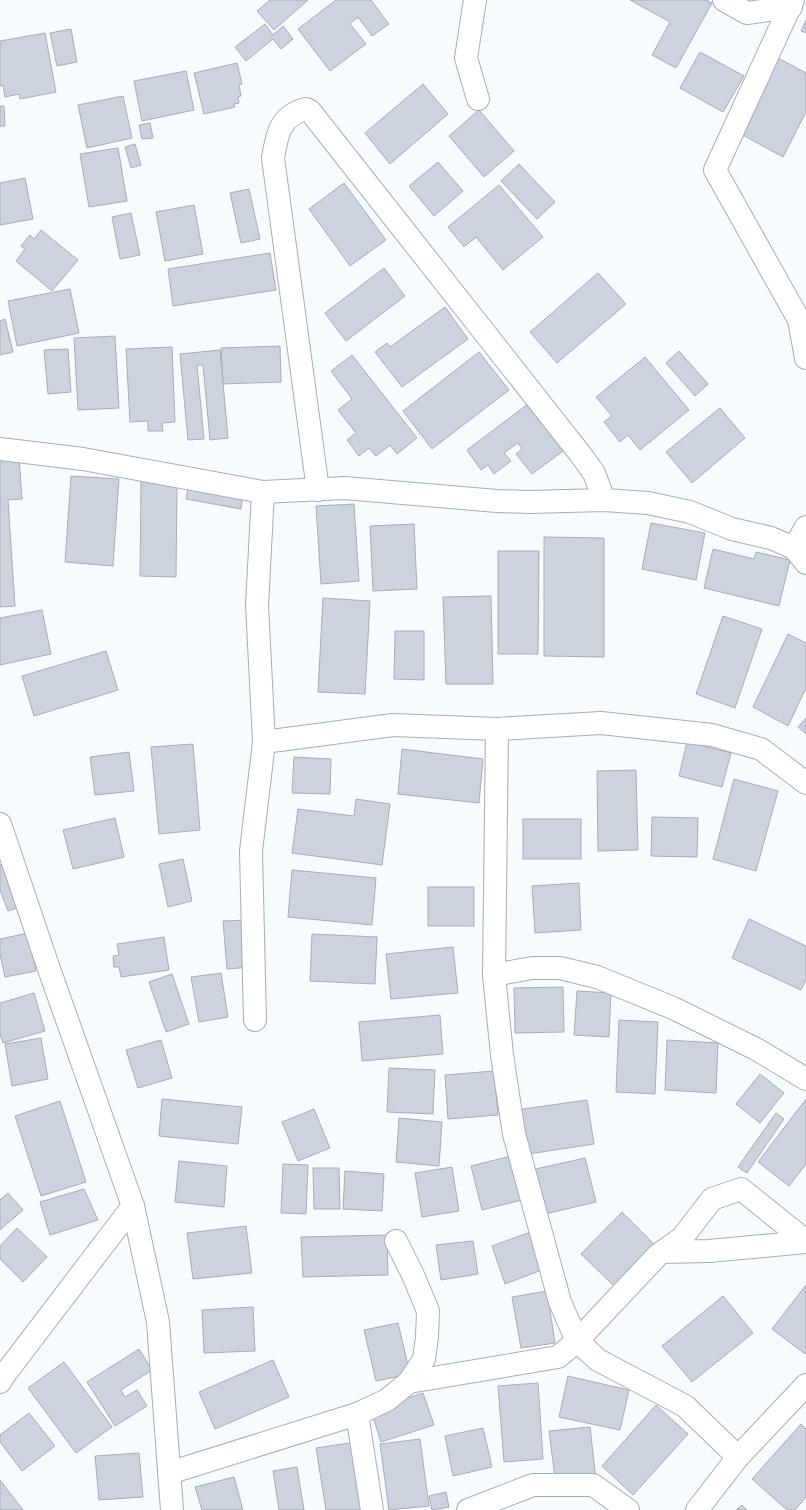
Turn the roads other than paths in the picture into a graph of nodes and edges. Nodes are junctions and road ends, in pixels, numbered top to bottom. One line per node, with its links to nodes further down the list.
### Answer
1 (475, 0): 4 (street)
2 (724, 0): 3 (street)
3 (792, 4): 5 (street)
4 (478, 99)
5 (802, 321): 6 (street)
6 (806, 358)
7 (0, 449): 9 (street)
8 (318, 490): 9 (street); 10 (street); 10 (street)
9 (263, 492): 14 (street)
10 (604, 500): 12 (street)
11 (806, 527): 12 (street)
12 (800, 556)
13 (497, 729): 14 (street); 15 (street); 17 (street)
14 (264, 742): 18 (street)
15 (806, 783)
16 (0, 824): 20 (street)
17 (494, 975): 19 (street); 24 (street)
18 (255, 1020)
19 (806, 1079)
20 (133, 1206): 25 (street); 30 (street)
21 (396, 1241): 26 (street)
22 (806, 1241): 23 (street); 23 (street)
23 (662, 1252): 24 (street)
24 (577, 1341): 26 (street); 29 (street)
25 (2, 1375)
26 (409, 1382): 28 (street)
27 (806, 1385): 29 (street)
28 (357, 1414): 30 (street); 32 (street)
29 (738, 1457): 35 (street)
30 (169, 1473): 31 (street)
31 (172, 1510)
32 (372, 1510)
33 (468, 1510): 34 (street)
34 (628, 1510)
35 (697, 1510)

